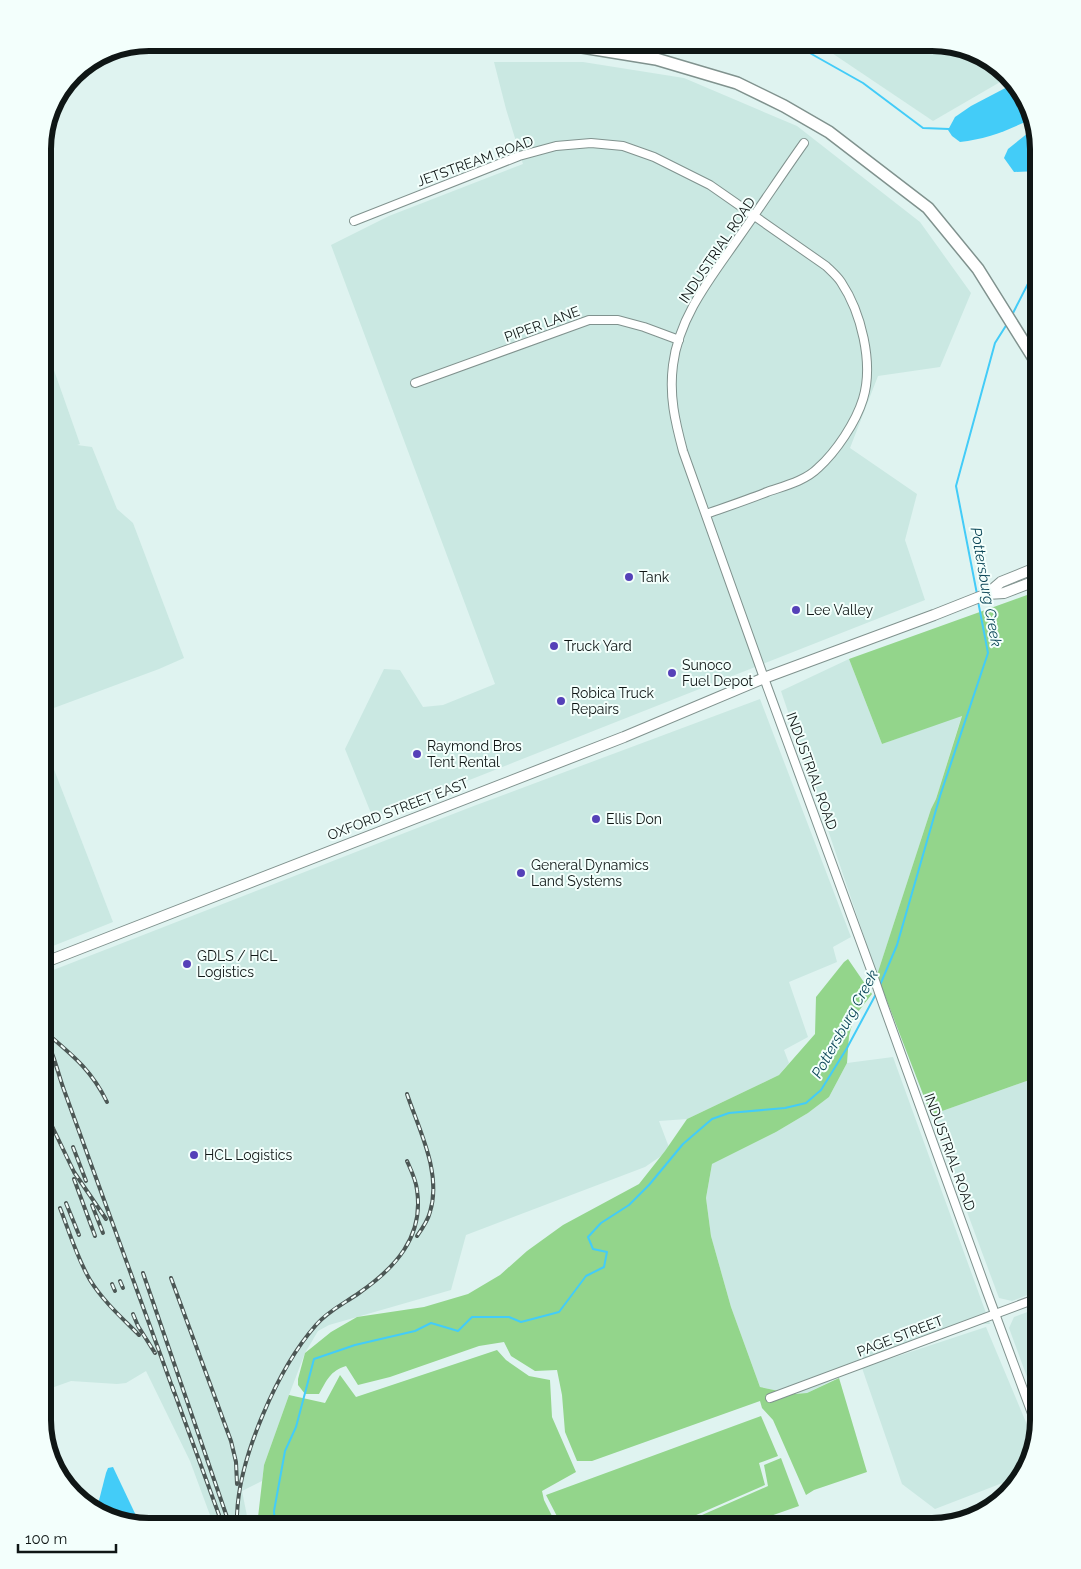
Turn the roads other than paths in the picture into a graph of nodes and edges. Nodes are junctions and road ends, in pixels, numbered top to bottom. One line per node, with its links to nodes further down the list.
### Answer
1 (607, 51): 6 (highway)
2 (804, 143): 3 (street, INDUSTRIAL ROAD)
3 (754, 216): 4 (street, JETSTREAM ROAD); 5 (street, INDUSTRIAL ROAD); 8 (street, JETSTREAM ROAD)
4 (354, 221)
5 (679, 340): 7 (street, PIPER LANE); 8 (street, INDUSTRIAL ROAD)
6 (1030, 351)
7 (414, 383)
8 (706, 514): 12 (street, INDUSTRIAL ROAD)
9 (1030, 570): 11 (main road, OXFORD STREET EAST)
10 (1030, 583): 11 (main road, OXFORD STREET EAST)
11 (987, 594): 12 (main road, OXFORD STREET EAST)
12 (764, 678): 13 (main road, OXFORD STREET EAST); 15 (street, INDUSTRIAL ROAD)
13 (51, 960)
14 (1030, 1301): 15 (street, PAGE STREET)
15 (995, 1314): 16 (street, PAGE STREET); 17 (street, INDUSTRIAL ROAD)
16 (770, 1398)
17 (1030, 1408)

